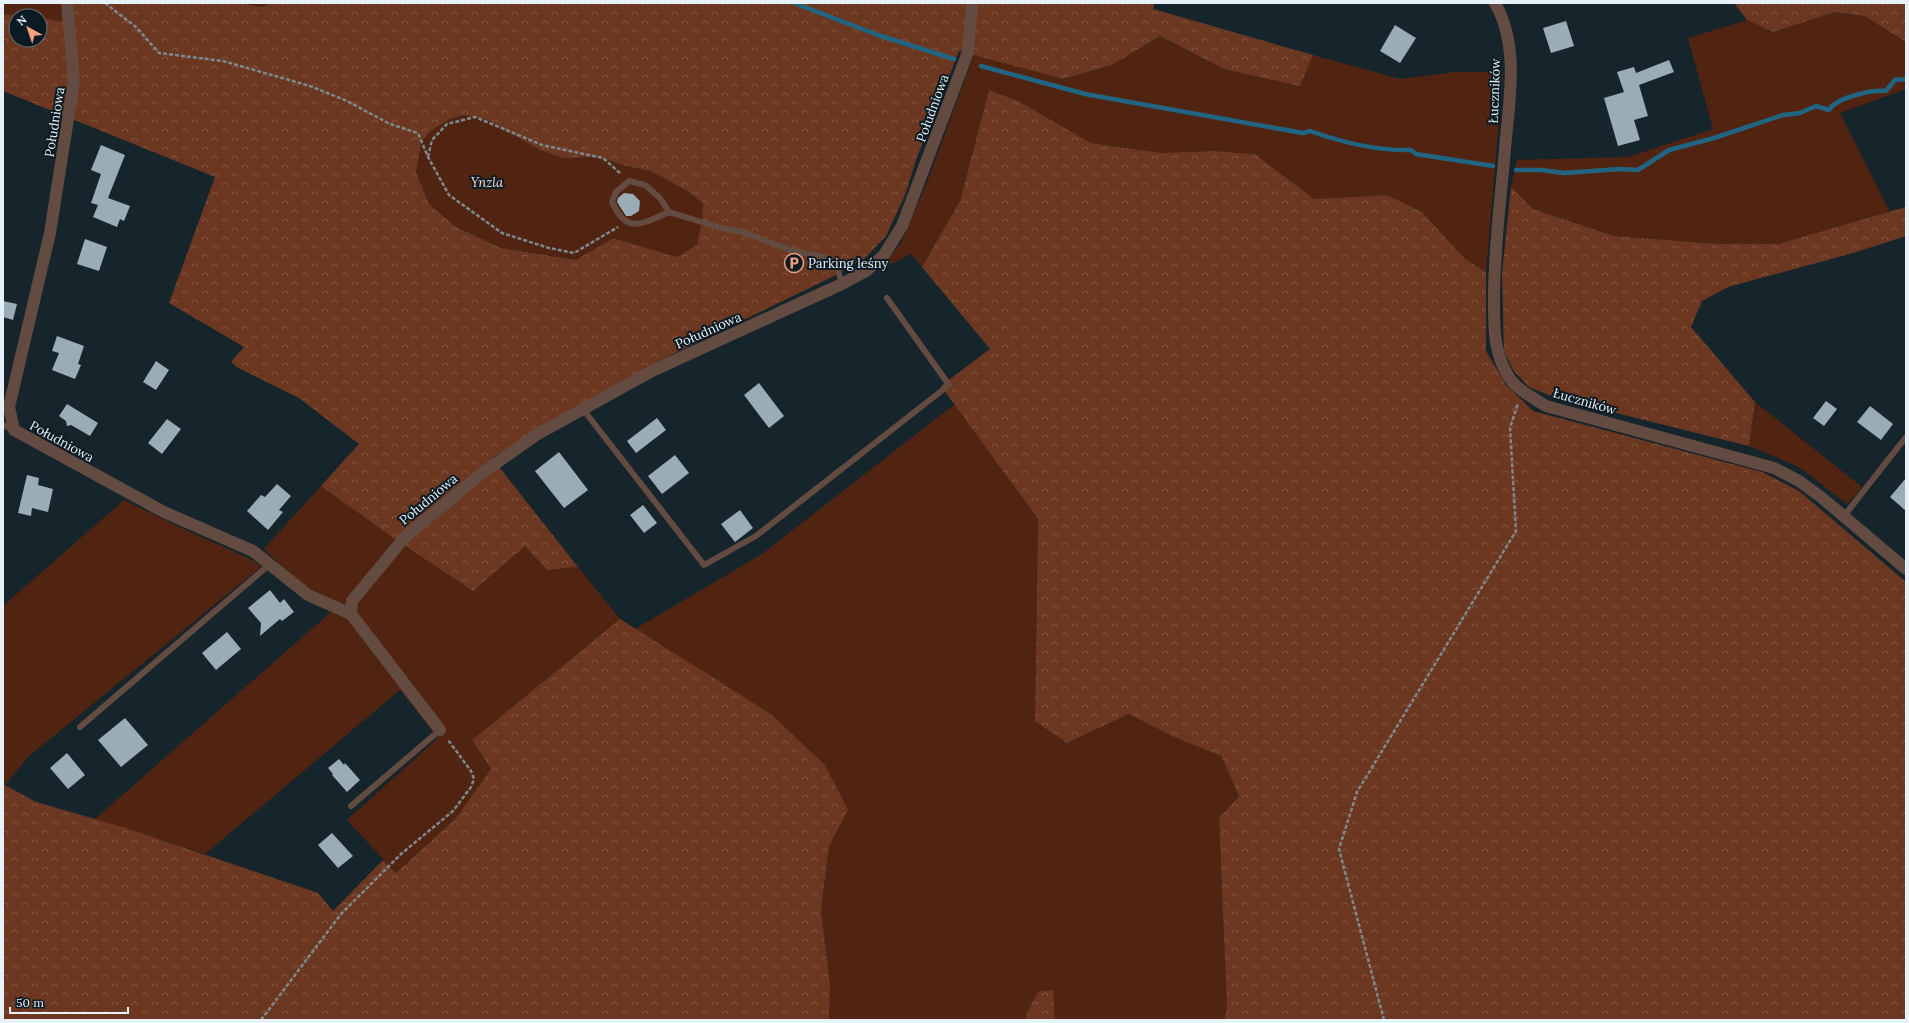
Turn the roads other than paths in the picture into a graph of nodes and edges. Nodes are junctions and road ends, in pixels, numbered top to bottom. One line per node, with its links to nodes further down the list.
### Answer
1 (67, 3): 9 (street, Południowa)
2 (972, 3): 5 (street, Południowa)
3 (1494, 3): 11 (street, Łuczników)
4 (669, 212): 4 (lane); 5 (lane)
5 (842, 284): 7 (street, Południowa)
6 (886, 298): 7 (lane)
7 (582, 408): 14 (street, Południowa)
8 (3, 425): 9 (lane)
9 (14, 430): 12 (street, Południowa)
10 (1906, 437): 11 (lane)
11 (1844, 516): 13 (street, Łuczników)
12 (270, 564): 14 (street, Południowa); 15 (lane)
13 (1906, 570)
14 (351, 614): 16 (street, Południowa)
15 (80, 727)
16 (440, 730): 17 (lane)
17 (351, 806)

